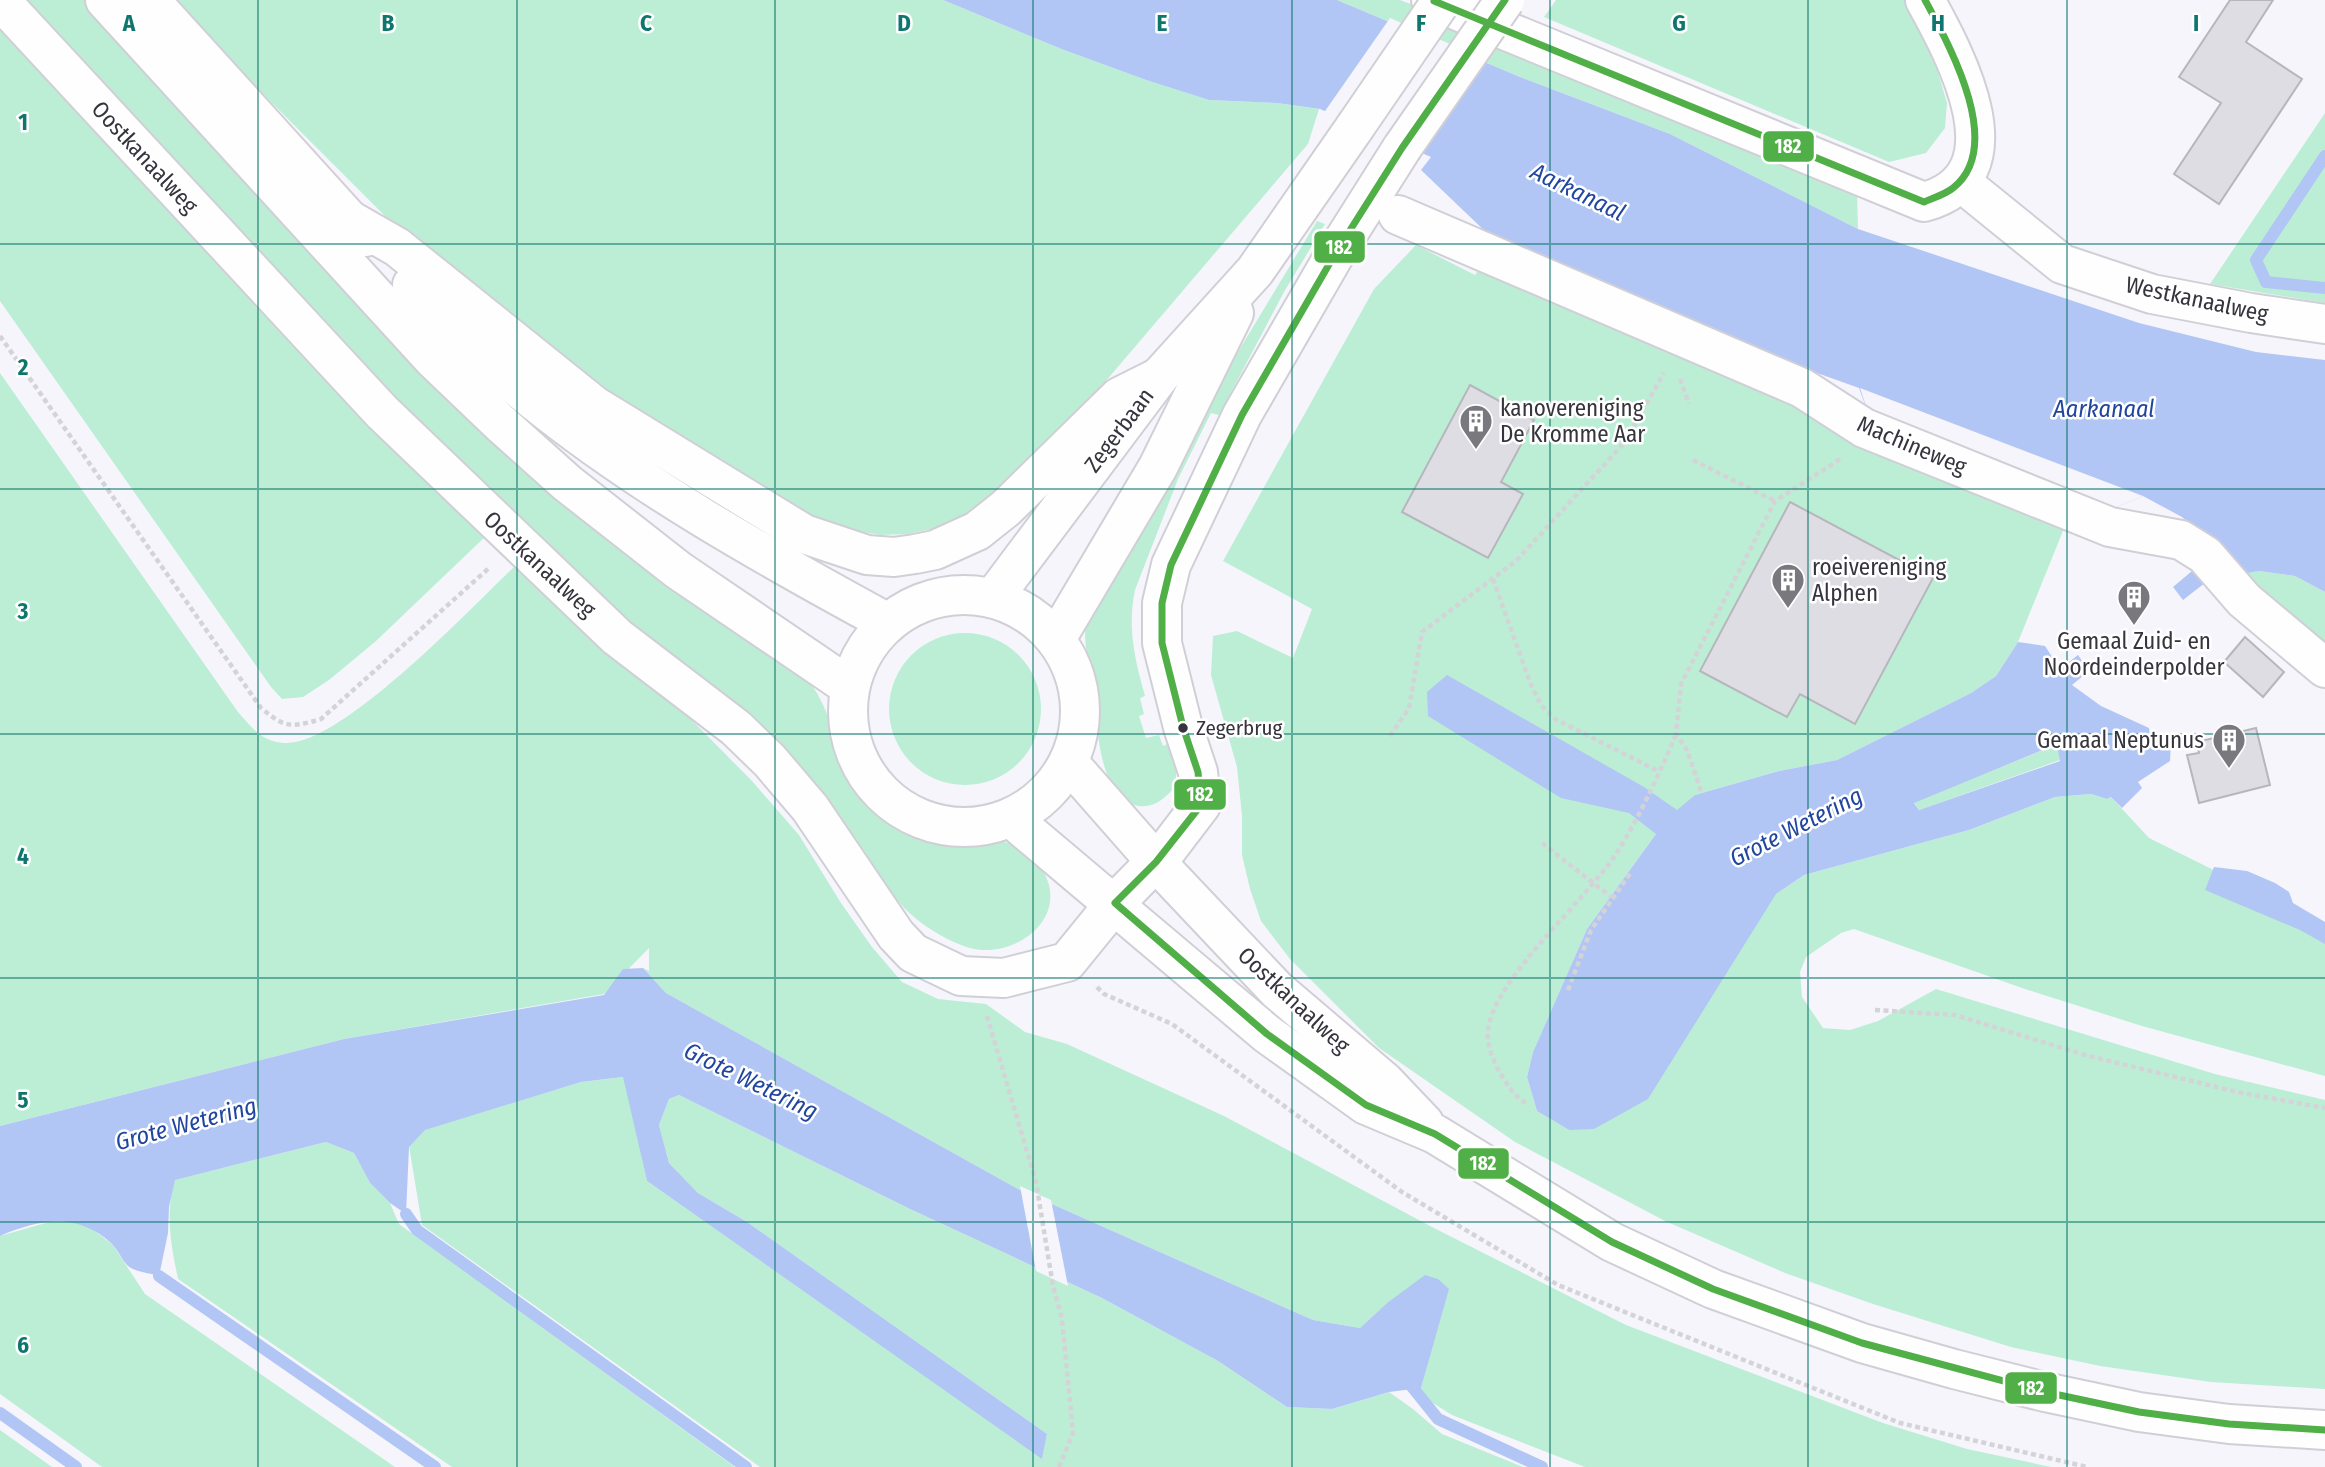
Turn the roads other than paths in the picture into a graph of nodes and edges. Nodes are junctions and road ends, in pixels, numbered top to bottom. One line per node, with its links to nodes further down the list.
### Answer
1 (0, 0): 22 (main road, Oostkanaalweg)
2 (105, 0): 18 (main road)
3 (150, 0): 10 (main road)
4 (1431, 0): 8 (main road)
5 (1442, 0): 11 (main road, Zegerbaan, bridge)
6 (1505, 0): 21 (main road, bridge)
7 (1925, 0): 8 (main road)
8 (1962, 183): 12 (main road, Westkanaalweg)
9 (1398, 215): 17 (main road, Machineweg)
10 (348, 219): 13 (main road); 15 (main road)
11 (1255, 271): 13 (main road, Zegerbaan); 16 (main road, Zegerbaan)
12 (2325, 324)
13 (1159, 377): 14 (main road, Zegerbaan)
14 (993, 598): 15 (main road); 16 (main road)
15 (888, 623): 18 (main road)
16 (1056, 639): 19 (main road)
17 (2325, 668)
18 (850, 687): 20 (main road)
19 (1069, 762): 20 (main road); 21 (main road, Oostkanaalweg)
20 (1011, 818): 22 (main road, Oostkanaalweg)
21 (1156, 862): 22 (main road, Oostkanaalweg); 23 (main road, Oostkanaalweg)
22 (1115, 903): 23 (main road, Oostkanaalweg)
23 (1435, 1134): 24 (main road, Oostkanaalweg)
24 (2325, 1430)

